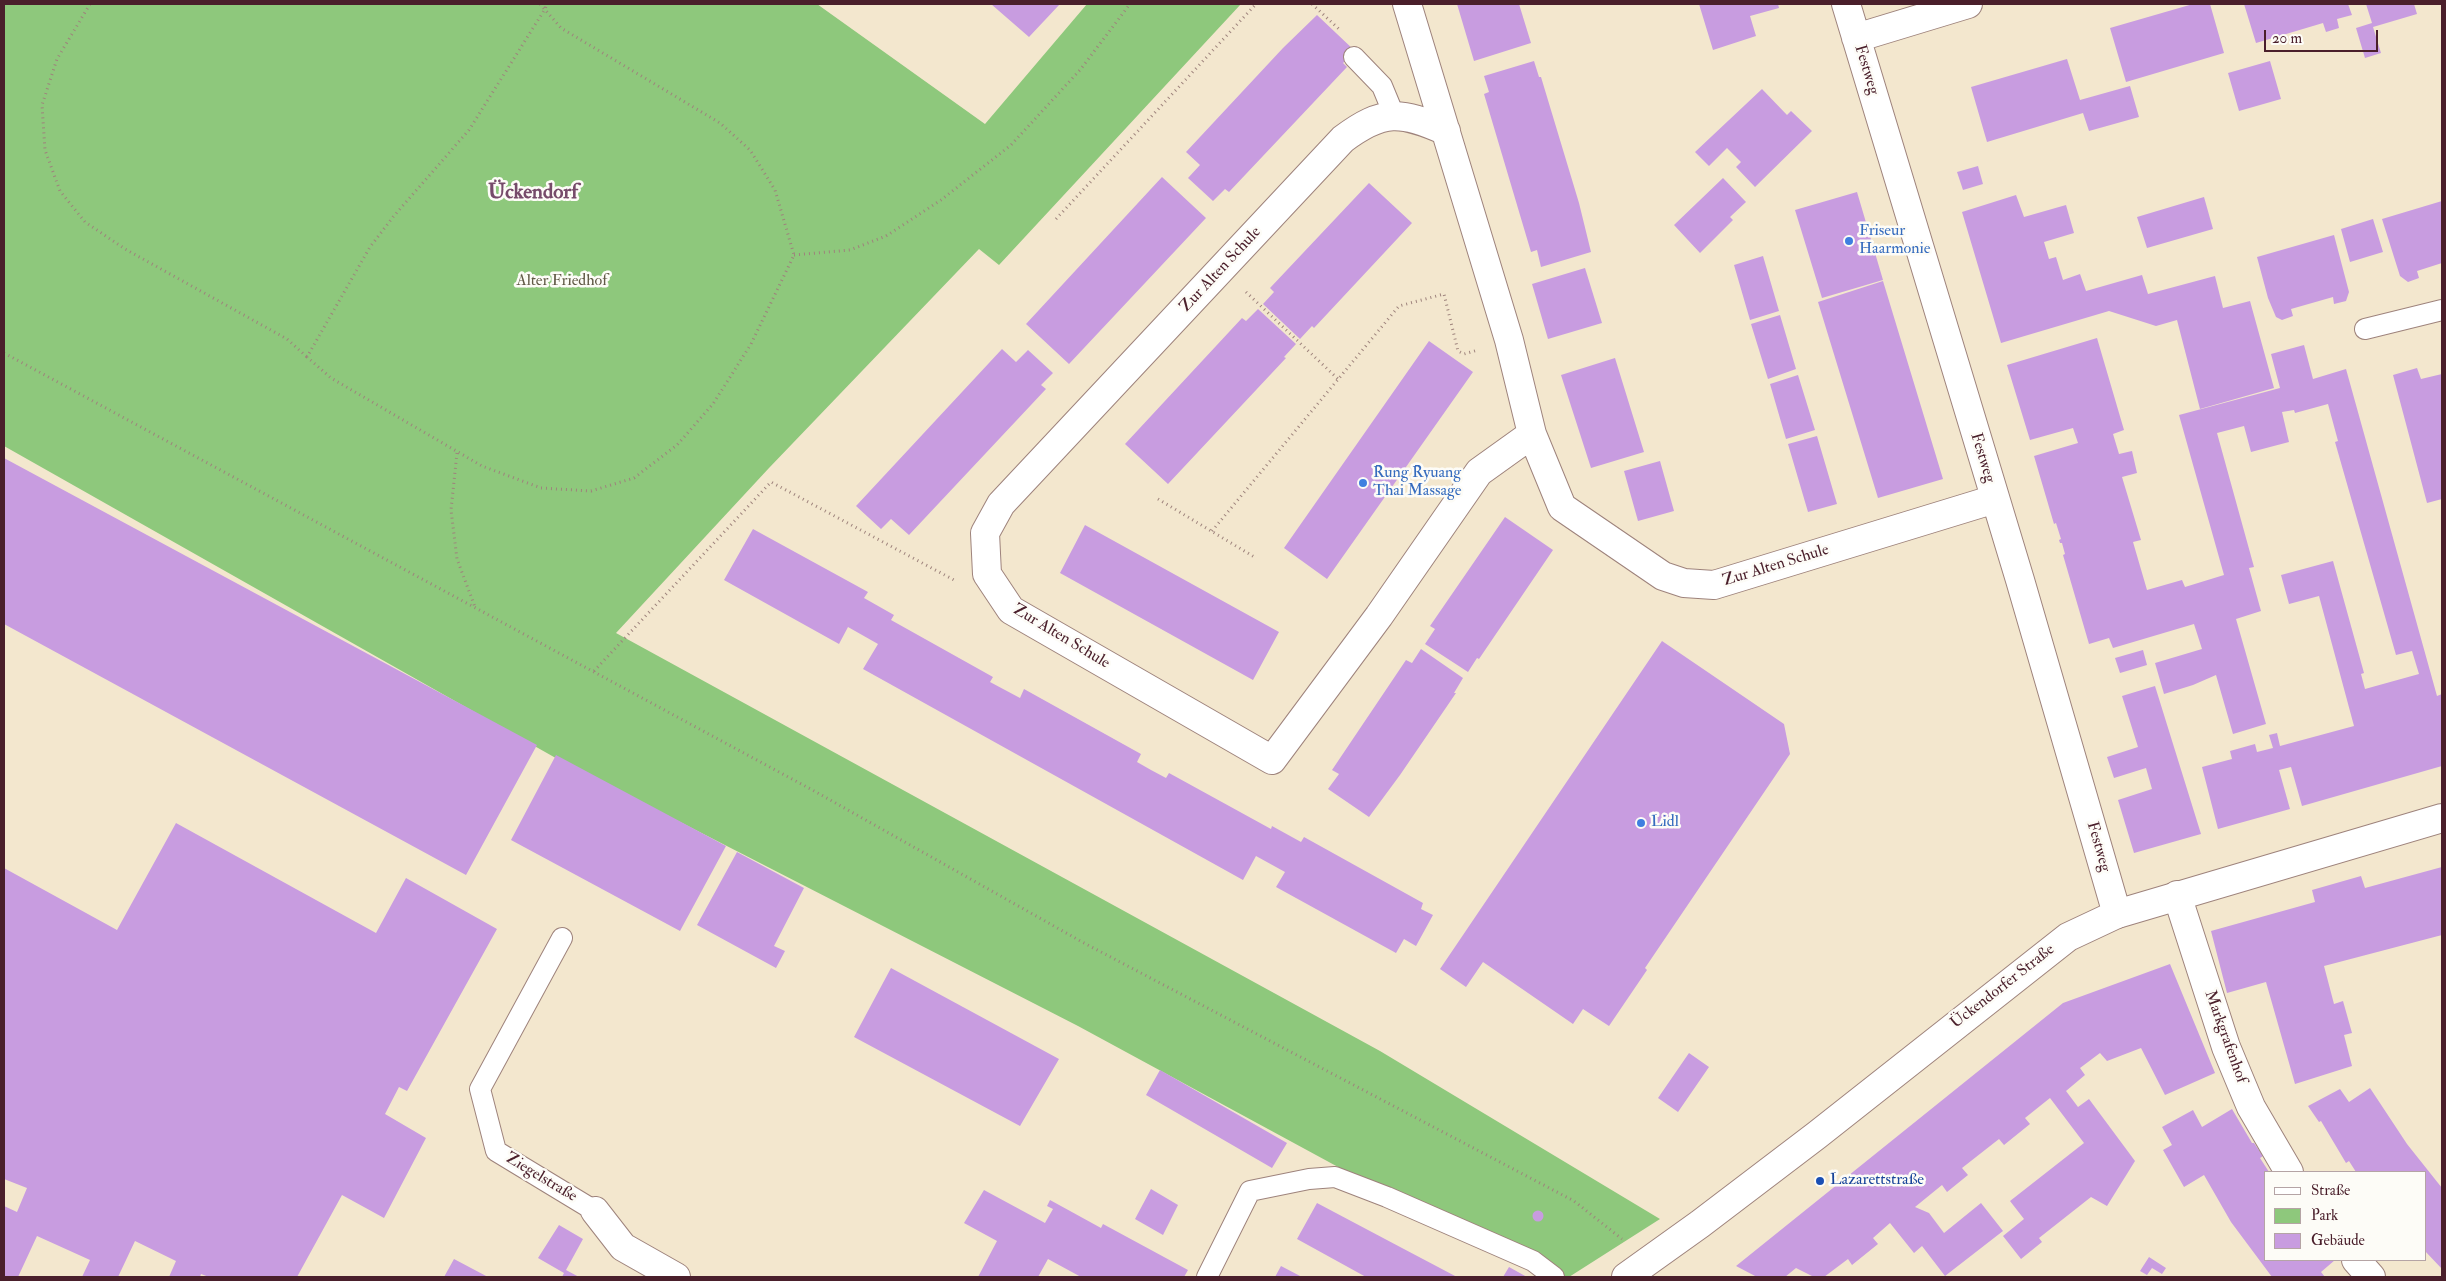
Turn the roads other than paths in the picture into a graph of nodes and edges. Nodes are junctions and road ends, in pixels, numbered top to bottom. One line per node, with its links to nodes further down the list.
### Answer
1 (1407, 4): 7 (street, Zur Alten Schule)
2 (1846, 4): 4 (street, Festweg)
3 (1968, 4): 4 (street)
4 (1856, 38): 11 (street, Festweg)
5 (1354, 57): 6 (lane)
6 (1394, 115): 7 (street, Zur Alten Schule); 10 (street, Zur Alten Schule)
7 (1446, 131): 10 (street, Zur Alten Schule)
8 (2442, 310): 9 (lane)
9 (2365, 329)
10 (1532, 434): 11 (street, Zur Alten Schule)
11 (1994, 499): 14 (street, Festweg)
12 (2442, 818): 13 (street, Ückendorfer Straße)
13 (2177, 895): 14 (street, Ückendorfer Straße); 16 (street, Markgrafenhof)
14 (2117, 914): 22 (street, Ückendorfer Straße)
15 (562, 938): 17 (lane, Ziegelstraße)
16 (2289, 1171)
17 (595, 1210): 19 (street, Ziegelstraße)
18 (2357, 1261): 23 (street)
19 (676, 1277)
20 (1207, 1277): 21 (lane)
21 (1554, 1277)
22 (1626, 1277)
23 (2371, 1277)

